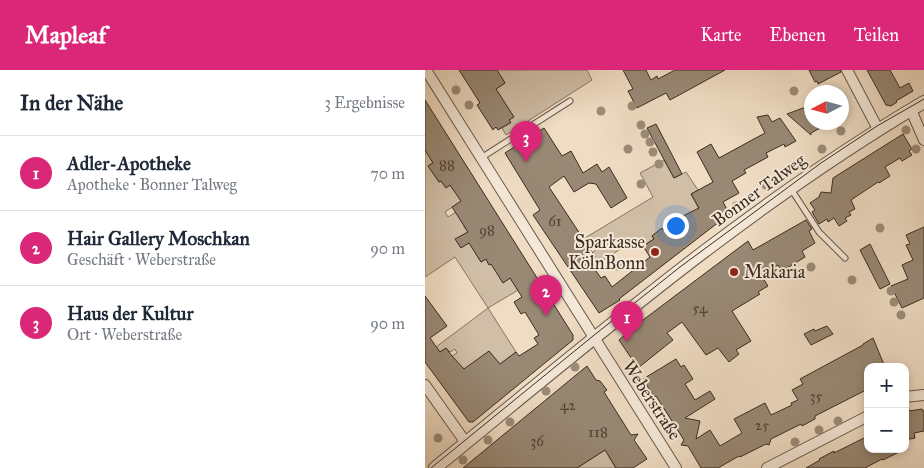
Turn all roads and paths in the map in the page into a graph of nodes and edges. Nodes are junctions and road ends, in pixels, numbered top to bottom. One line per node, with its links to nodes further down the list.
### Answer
1 (426, 70): 8 (street, Weberstraße)
2 (847, 70): 6 (street)
3 (570, 101): 8 (lane)
4 (924, 102): 5 (street, Bonner Talweg)
5 (911, 110): 6 (street, Bonner Talweg); 7 (street)
6 (878, 129): 9 (street, Bonner Talweg)
7 (924, 140)
8 (481, 158): 11 (street, Weberstraße)
9 (791, 189): 10 (lane); 11 (street, Bonner Talweg)
10 (845, 258)
11 (594, 338): 16 (street, Bonner Talweg); 18 (street, Weberstraße)
12 (425, 385): 16 (street)
13 (924, 395): 14 (street)
14 (909, 397)
15 (864, 418): 19 (street)
16 (466, 443): 17 (street, Bonner Talweg)
17 (435, 468)
18 (676, 468)
19 (767, 468)

